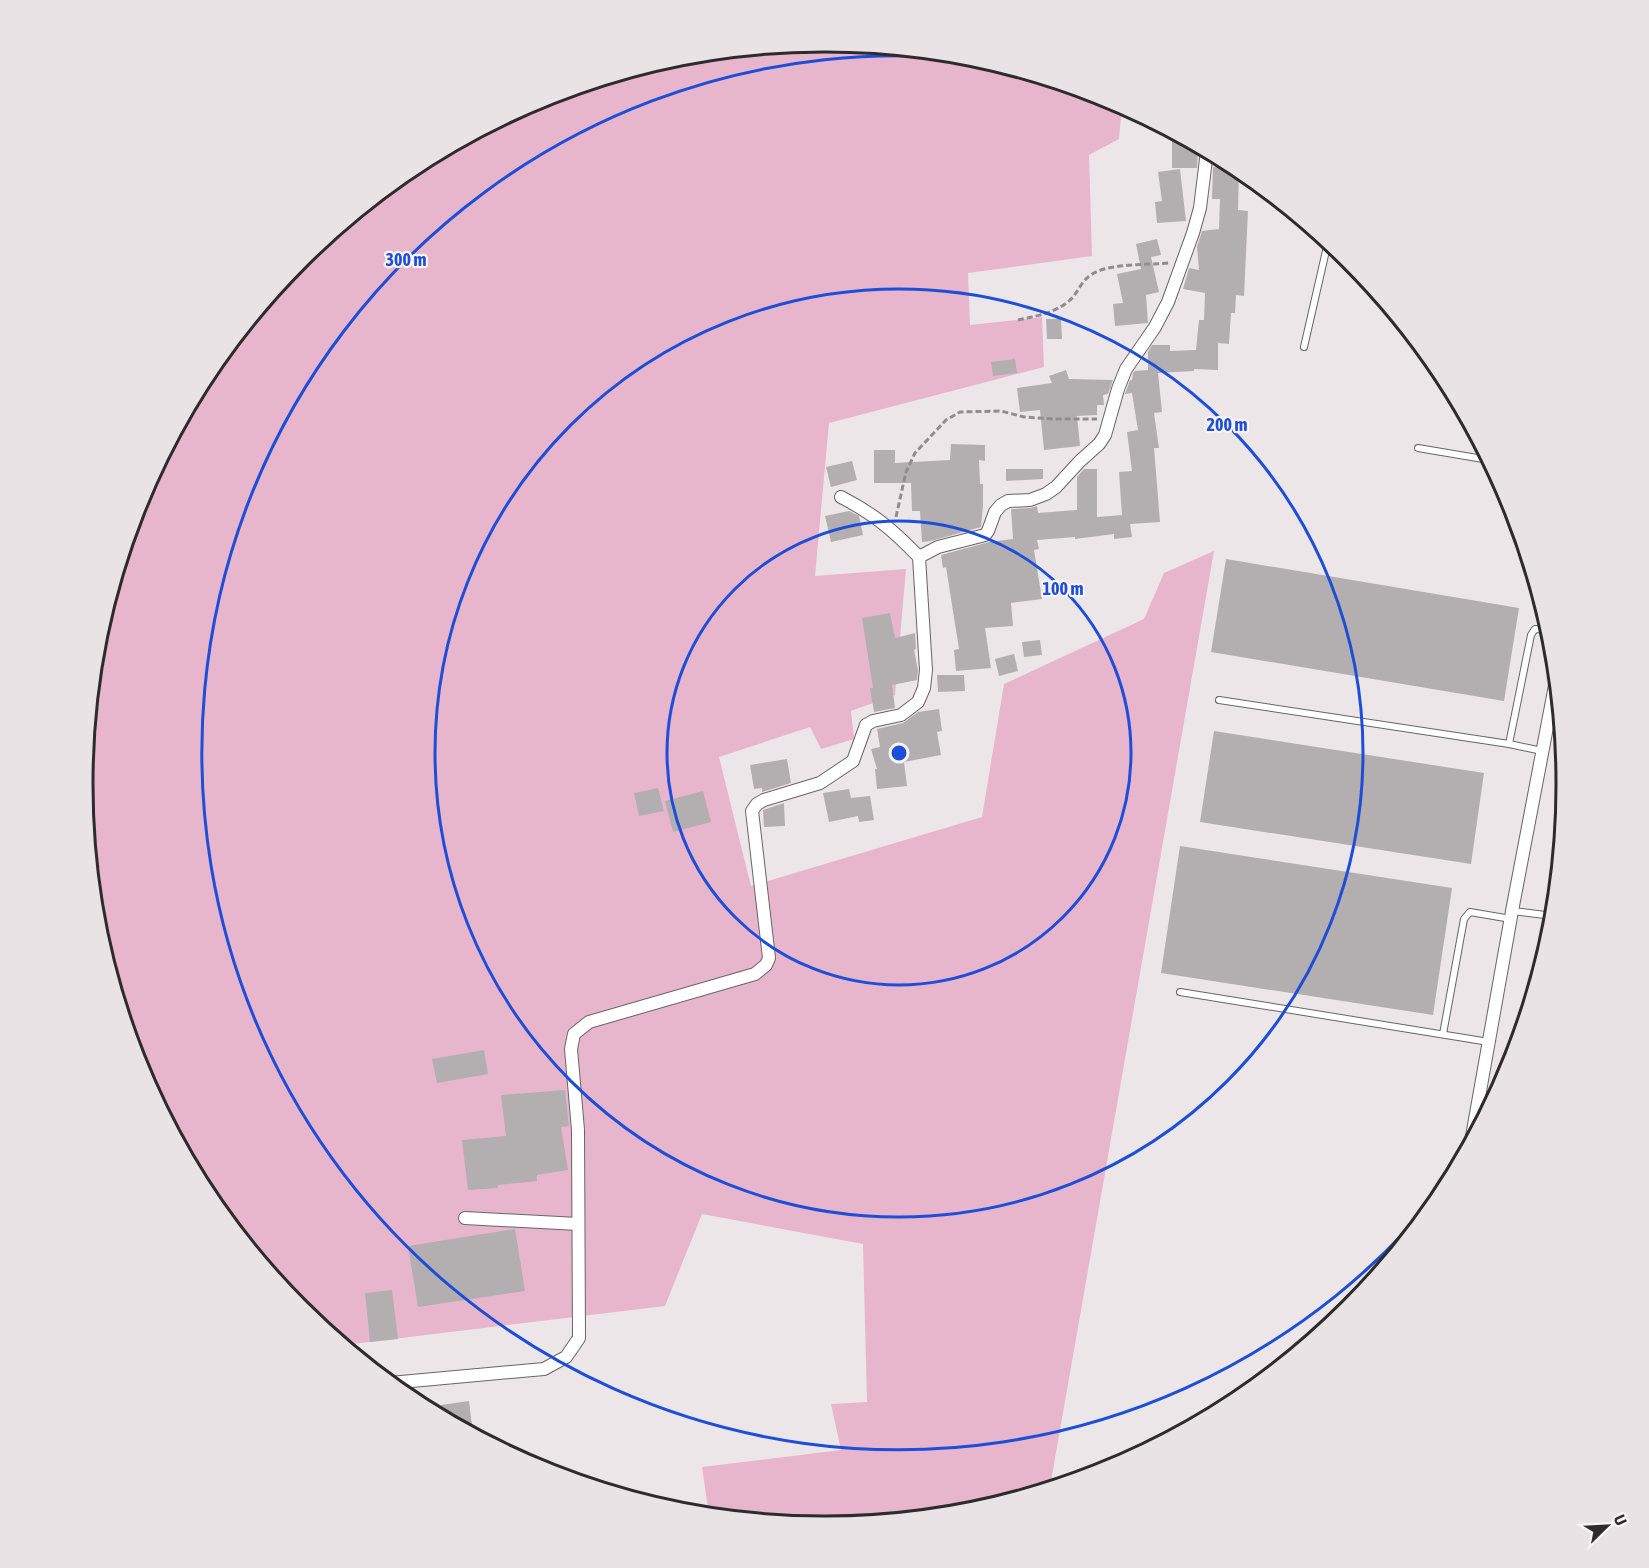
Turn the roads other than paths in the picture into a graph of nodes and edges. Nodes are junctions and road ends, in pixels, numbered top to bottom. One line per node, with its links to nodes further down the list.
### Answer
1 (1206, 161): 7 (street)
2 (1326, 252): 3 (lane)
3 (1304, 347)
4 (1418, 448): 5 (lane)
5 (1480, 459)
6 (841, 496): 7 (street)
7 (919, 557): 20 (street)
8 (1539, 629): 11 (lane)
9 (1219, 700): 11 (lane)
10 (1551, 705): 12 (street)
11 (1509, 744): 12 (lane)
12 (1543, 751): 13 (street)
13 (1512, 915): 14 (lane); 16 (lane); 17 (street)
14 (1544, 916)
15 (1180, 992): 16 (lane)
16 (1443, 1034): 17 (lane)
17 (1489, 1042): 18 (street)
18 (1475, 1119)
19 (465, 1218): 20 (street)
20 (578, 1224): 21 (street)
21 (404, 1382)

